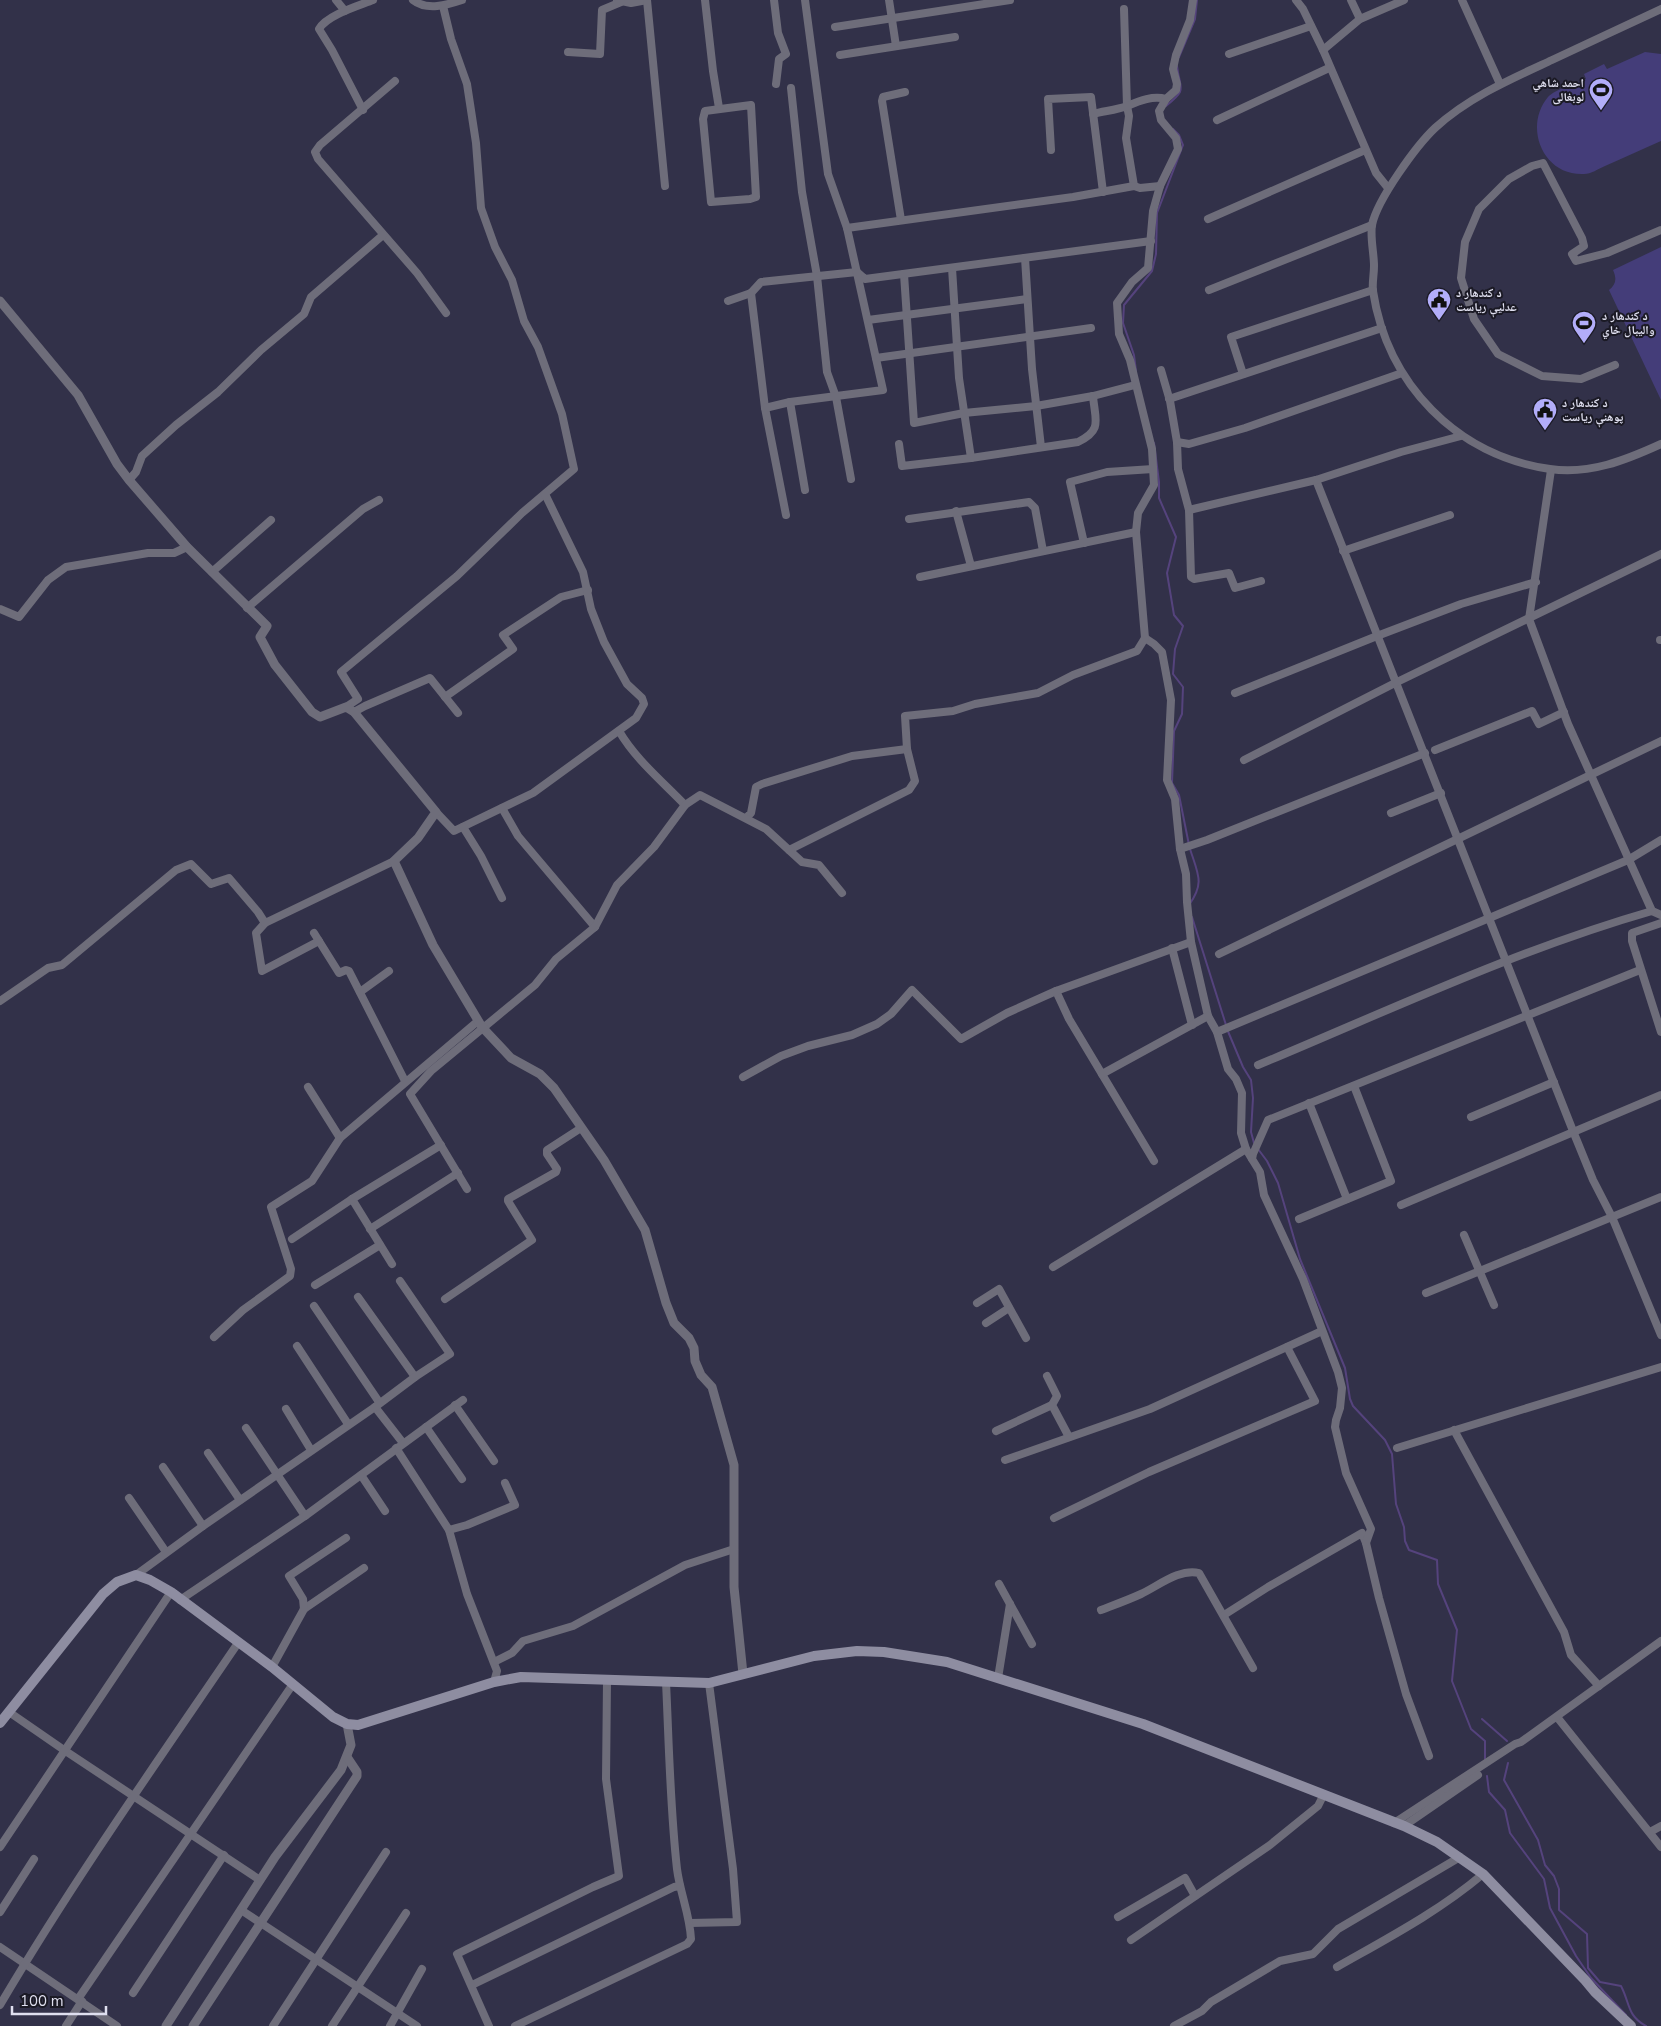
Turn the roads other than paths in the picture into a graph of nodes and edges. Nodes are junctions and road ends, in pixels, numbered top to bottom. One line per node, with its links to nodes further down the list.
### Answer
1 (336, 0): 21 (street)
2 (373, 0): 21 (street)
3 (413, 0): 18 (street)
4 (462, 0): 18 (street)
5 (647, 0): 16 (street); 46 (street)
6 (705, 0): 40 (street)
7 (774, 0): 34 (street)
8 (805, 0): 54 (street)
9 (889, 0): 22 (street)
10 (1010, 0): 17 (street)
11 (1193, 0): 38 (street)
12 (1296, 0): 24 (street)
13 (1351, 0): 23 (street)
14 (1404, 0): 23 (street)
15 (1462, 0): 35 (street)
16 (619, 1): 29 (street)
17 (989, 2): 22 (street)
18 (443, 6): 103 (street)
19 (1124, 9): 39 (street)
20 (1661, 9): 35 (street)
21 (345, 11): 41 (street)
22 (892, 18): 25 (street); 27 (street)
23 (1360, 19): 28 (street)
24 (1311, 26): 28 (street); 30 (street)
25 (836, 27)
26 (955, 37): 27 (street)
27 (896, 46): 31 (street)
28 (1323, 50): 32 (street)
29 (568, 52)
30 (1229, 54)
31 (840, 55)
32 (1329, 68): 43 (street); 45 (street)
33 (395, 81): 41 (street)
34 (776, 84)
35 (1500, 84): 49 (street)
36 (791, 88): 62 (street)
37 (905, 92): 52 (street)
38 (1166, 99): 39 (street); 48 (street)
39 (1127, 106): 42 (street); 47 (street)
40 (719, 108): 40 (street)
41 (363, 110): 56 (street)
42 (1092, 114): 44 (street); 50 (street)
43 (1217, 120)
44 (1051, 150)
45 (1365, 150): 49 (street); 51 (street)
46 (665, 186)
47 (1134, 186): 48 (street); 50 (street)
48 (1160, 186): 57 (street)
49 (1388, 188): 53 (street)
50 (1103, 192): 52 (street)
51 (1208, 219)
52 (901, 220): 54 (street)
53 (1372, 225): 63 (street); 64 (street)
54 (847, 228): 60 (street)
55 (1661, 230): 79 (street)
56 (383, 235): 70 (street); 100 (street)
57 (1151, 241): 58 (street); 83 (street)
58 (1024, 258): 59 (street); 66 (street)
59 (952, 268): 61 (street); 69 (street)
60 (857, 272): 61 (street); 62 (street); 72 (street)
61 (904, 274): 71 (street)
62 (818, 276): 65 (street); 85 (street)
63 (1209, 290)
64 (1373, 290): 74 (street); 82 (street)
65 (751, 293): 68 (street); 89 (street)
66 (1028, 299): 69 (street); 75 (street)
67 (0, 301): 100 (street)
68 (728, 301)
69 (954, 309): 71 (street); 76 (street)
70 (446, 313)
71 (906, 315): 72 (street); 77 (street)
72 (868, 320): 78 (street)
73 (1091, 328): 75 (street)
74 (1382, 328): 81 (street); 82 (street)
75 (1030, 337): 76 (street); 88 (street)
76 (958, 346): 77 (street); 90 (street)
77 (910, 352): 78 (street); 90 (street)
78 (876, 358): 85 (street)
79 (1615, 365)
80 (1161, 370): 86 (street)
81 (1402, 373): 91 (street); 92 (street)
82 (1243, 374): 86 (street)
83 (1135, 385): 84 (street); 97 (street)
84 (1093, 396): 88 (street); 95 (street)
85 (836, 397): 87 (street); 99 (street)
86 (1169, 399): 92 (street)
87 (790, 402): 89 (street); 102 (street)
88 (1036, 406): 90 (street); 95 (street)
89 (765, 408): 107 (street)
90 (964, 413): 96 (street)
91 (1461, 436): 98 (street); 101 (street)
92 (1177, 442): 105 (street)
93 (899, 444): 96 (street)
94 (1661, 444): 98 (street)
95 (1041, 447): 96 (street)
96 (971, 458)
97 (1153, 470): 111 (street); 112 (street)
98 (1551, 470): 121 (street)
99 (851, 479)
100 (129, 480): 113 (street)
101 (1316, 480): 105 (street); 115 (street)
102 (805, 490)
103 (544, 494): 122 (street); 131 (street)
104 (379, 500): 123 (street)
105 (1190, 510): 120 (street)
106 (956, 511): 109 (street); 114 (street); 117 (street)
107 (786, 515)
108 (1450, 515): 115 (street)
109 (909, 519)
110 (271, 520): 118 (street)
111 (1136, 532): 112 (street); 127 (street)
112 (1084, 542): 114 (street)
113 (187, 547): 118 (street); 124 (street)
114 (1043, 551): 117 (street)
115 (1343, 551): 126 (street)
116 (1661, 554): 125 (street)
117 (971, 566): 119 (street)
118 (212, 572): 123 (street)
119 (920, 577)
120 (1261, 581)
121 (1536, 582): 125 (street); 126 (street)
122 (588, 590): 130 (street); 135 (street)
123 (247, 608): 131 (street)
124 (0, 609)
125 (1529, 619): 128 (street); 134 (street)
126 (1377, 636): 128 (street); 129 (street)
127 (1145, 638): 137 (street); 151 (street)
128 (1395, 683): 139 (street); 140 (street)
129 (1235, 693)
130 (445, 697): 132 (street); 133 (street)
131 (346, 707): 132 (street)
132 (354, 712): 145 (street)
133 (458, 712)
134 (1564, 712): 138 (street); 141 (street)
135 (619, 731): 143 (street); 144 (street)
136 (1661, 741): 141 (street)
137 (907, 749): 147 (street); 152 (street)
138 (1436, 750)
139 (1425, 752): 142 (street); 151 (street)
140 (1244, 760)
141 (1590, 774): 149 (street); 153 (street)
142 (1441, 793): 146 (street); 149 (street)
143 (684, 806): 147 (street); 161 (street)
144 (502, 808): 148 (street); 161 (street)
145 (436, 812): 148 (street); 154 (street)
146 (1391, 813)
147 (747, 817): 152 (street)
148 (463, 826): 156 (street)
149 (1458, 837): 158 (street); 166 (street)
150 (1661, 840): 153 (street)
151 (1186, 847): 164 (street)
152 (789, 850): 155 (street)
153 (1628, 860): 157 (street); 158 (street)
154 (394, 861): 159 (street); 177 (street)
155 (842, 893)
156 (502, 898)
157 (1657, 913): 167 (street)
158 (1490, 918): 167 (street); 179 (street)
159 (265, 923): 163 (street); 172 (street)
160 (1661, 923): 168 (street)
161 (595, 927): 177 (street)
162 (314, 933): 163 (street)
163 (319, 941): 171 (street)
164 (1191, 942): 165 (street); 175 (street)
165 (1172, 948): 170 (street); 178 (street)
166 (1219, 954)
167 (1507, 961): 176 (street); 181 (street)
168 (1640, 970): 174 (street); 176 (street)
169 (389, 971): 171 (street)
170 (1056, 991): 182 (street); 183 (street)
171 (360, 992): 184 (street)
172 (0, 1001)
173 (1661, 1003): 174 (street)
174 (1653, 1007): 180 (street)
175 (1208, 1016): 178 (street); 179 (street)
176 (1528, 1016): 185 (street); 186 (street)
177 (480, 1024): 184 (street); 191 (street); 194 (street)
178 (1192, 1025): 182 (street)
179 (1217, 1032): 195 (street)
180 (1661, 1032)
181 (1258, 1065)
182 (1102, 1074): 197 (street)
183 (743, 1077)
184 (405, 1081): 193 (street)
185 (1554, 1082): 190 (street); 192 (street)
186 (1354, 1086): 189 (street); 202 (street)
187 (308, 1087): 193 (street)
188 (1661, 1095): 192 (street)
189 (1309, 1103): 196 (street); 202 (street)
190 (1470, 1117)
191 (581, 1128): 217 (street); 264 (street)
192 (1573, 1131): 203 (street); 204 (street)
193 (340, 1138): 225 (street)
194 (441, 1145): 198 (street); 201 (street)
195 (1246, 1149): 196 (street); 211 (street)
196 (1253, 1157): 223 (street)
197 (1154, 1161)
198 (458, 1173): 199 (street); 206 (street)
199 (467, 1189)
200 (1661, 1197): 204 (street)
201 (352, 1199): 206 (street); 208 (street)
202 (1347, 1199): 205 (street)
203 (1401, 1205)
204 (1612, 1217): 212 (street); 224 (street)
205 (1300, 1219)
206 (370, 1229): 209 (street)
207 (1464, 1235): 212 (street)
208 (292, 1240)
209 (380, 1245): 210 (street); 214 (street)
210 (392, 1264)
211 (1053, 1267)
212 (1479, 1271): 215 (street); 219 (street)
213 (400, 1281): 231 (street)
214 (315, 1285)
215 (1426, 1293)
216 (358, 1297): 231 (street)
217 (444, 1299)
218 (977, 1303): 221 (street)
219 (1494, 1305)
220 (314, 1306): 233 (street)
221 (1009, 1308): 222 (street); 226 (street)
222 (986, 1323)
223 (1322, 1331): 228 (street); 263 (street)
224 (1661, 1335)
225 (214, 1337)
226 (1026, 1338)
227 (297, 1346): 237 (street)
228 (1287, 1347): 242 (street); 259 (street)
229 (1661, 1367): 240 (street)
230 (1047, 1376): 235 (street)
231 (415, 1377): 233 (street)
232 (463, 1400): 234 (street)
233 (377, 1405): 237 (street); 243 (street)
234 (455, 1405): 238 (street); 249 (street)
235 (1052, 1405): 241 (street); 242 (street)
236 (286, 1409): 246 (street)
237 (348, 1424): 246 (street)
238 (426, 1427): 243 (street); 253 (street)
239 (246, 1428): 251 (street)
240 (1454, 1430): 245 (street); 288 (street)
241 (996, 1431)
242 (1069, 1437): 248 (street)
243 (403, 1443): 244 (street)
244 (396, 1448): 252 (street); 261 (street)
245 (1397, 1448)
246 (311, 1450): 251 (street)
247 (208, 1453): 256 (street)
248 (1005, 1460)
249 (494, 1461)
250 (163, 1467): 260 (street)
251 (276, 1475): 256 (street); 258 (street)
252 (361, 1475): 257 (street); 258 (street)
253 (462, 1479)
254 (505, 1483): 261 (street)
255 (129, 1498): 265 (street)
256 (240, 1500): 260 (street)
257 (385, 1511)
258 (305, 1516): 270 (street)
259 (1054, 1518)
260 (203, 1526): 265 (street)
261 (450, 1530): 278 (street)
262 (346, 1538): 272 (street)
263 (1366, 1543): 274 (street); 294 (street)
264 (734, 1549): 278 (street); 281 (street)
265 (166, 1552): 267 (street)
266 (364, 1568): 272 (street)
267 (136, 1575): 269 (main road); 289 (main road)
268 (999, 1584): 271 (street)
269 (171, 1592): 270 (main road); 293 (street)
270 (180, 1600): 276 (main road)
271 (1010, 1604): 277 (street); 282 (street)
272 (304, 1609): 279 (street)
273 (1101, 1610): 274 (street)
274 (1224, 1614): 280 (street)
275 (1661, 1642): 288 (street)
276 (238, 1643): 279 (main road); 296 (street)
277 (1032, 1644)
278 (494, 1662): 284 (street)
279 (272, 1667): 287 (main road)
280 (1253, 1668)
281 (743, 1674): 282 (main road); 286 (main road)
282 (998, 1678): 297 (main road)
283 (606, 1681): 284 (main road); 285 (main road); 324 (street)
284 (494, 1682): 292 (main road)
285 (666, 1682): 286 (main road); 310 (street)
286 (709, 1683): 317 (street)
287 (293, 1684): 292 (main road); 301 (street)
288 (1599, 1686): 290 (street)
289 (9, 1712): 291 (main road); 293 (street)
290 (1557, 1717): 298 (street); 300 (street)
291 (0, 1723)
292 (347, 1724): 295 (street)
293 (64, 1750): 296 (street); 302 (street)
294 (1429, 1756)
295 (347, 1757): 309 (street); 316 (street)
296 (134, 1796): 301 (street); 321 (street)
297 (1323, 1796): 298 (main road); 311 (street)
298 (1399, 1825): 306 (main road)
299 (1661, 1826): 300 (street)
300 (1650, 1832): 303 (street)
301 (190, 1833): 305 (street); 327 (street)
302 (0, 1847)
303 (1661, 1847)
304 (386, 1852): 320 (street)
305 (224, 1855): 309 (street); 326 (street)
306 (1460, 1858): 308 (main road); 340 (street)
307 (34, 1859): 313 (street)
308 (1482, 1874): 322 (street); 341 (main road)
309 (260, 1880): 312 (street)
310 (680, 1886): 317 (street); 324 (street)
311 (1195, 1896): 315 (street); 318 (street)
312 (241, 1910): 316 (street); 332 (street)
313 (0, 1912)
314 (406, 1913): 325 (street)
315 (1118, 1917)
316 (260, 1923): 320 (street); 333 (street)
317 (690, 1923): 339 (street)
318 (1131, 1940)
319 (0, 1946): 321 (street)
320 (315, 1959): 325 (street); 334 (street)
321 (24, 1964): 327 (street); 328 (street)
322 (1337, 1967)
323 (422, 1968): 329 (street)
324 (472, 1985): 338 (street)
325 (358, 1986): 329 (street); 335 (street)
326 (133, 1993)
327 (80, 2000): 330 (street); 331 (street)
328 (0, 2005)
329 (398, 2014): 336 (street); 337 (street)
330 (66, 2026)
331 (117, 2026)
332 (166, 2026)
333 (193, 2026)
334 (272, 2026)
335 (332, 2026)
336 (390, 2026)
337 (417, 2026)
338 (489, 2026)
339 (515, 2026)
340 (1174, 2026)
341 (1631, 2026)

